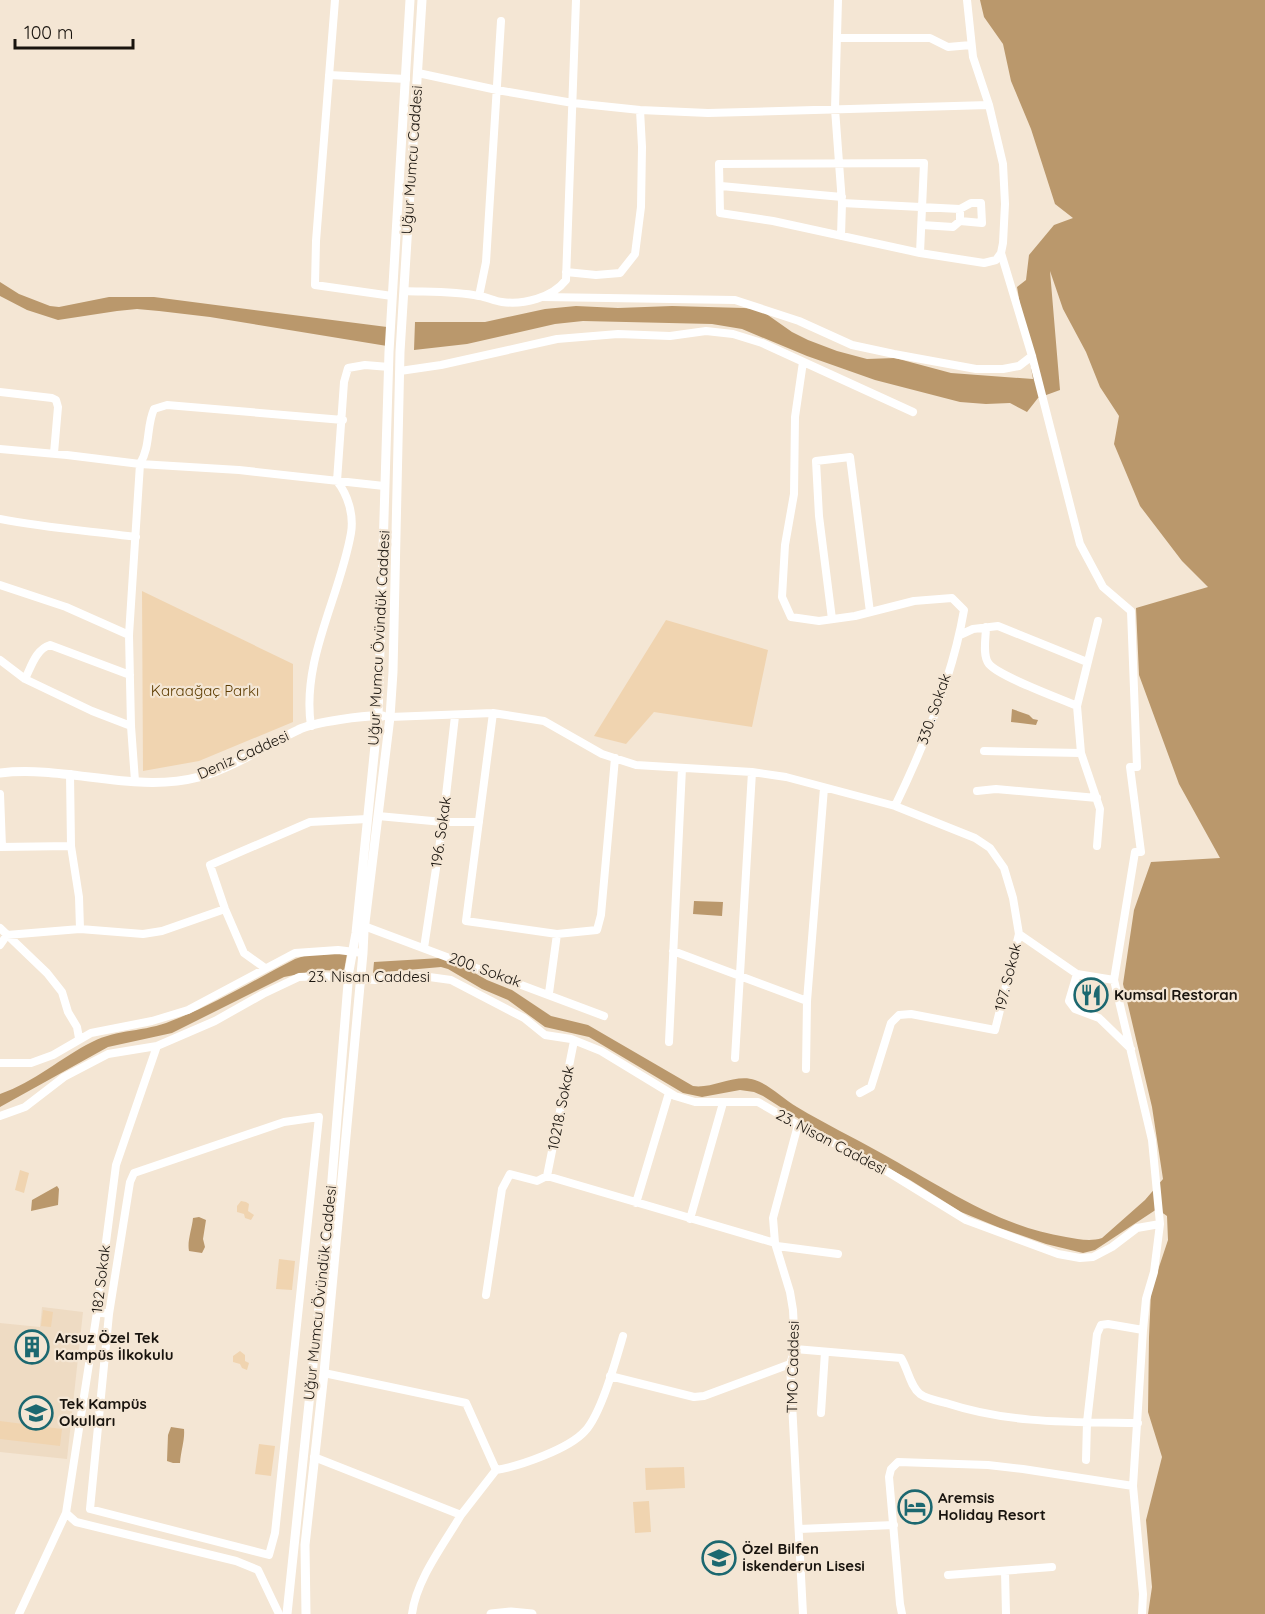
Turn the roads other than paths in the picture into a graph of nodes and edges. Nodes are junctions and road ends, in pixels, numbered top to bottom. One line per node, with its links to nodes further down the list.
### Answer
1 (335, 0): 11 (street)
2 (410, 0): 12 (street, Uğur Mumcu Caddesi)
3 (422, 0): 10 (street, Uğur Mumcu Caddesi)
4 (576, 0): 14 (street)
5 (838, 0): 8 (street)
6 (967, 0): 9 (street)
7 (501, 21): 13 (street)
8 (837, 38): 9 (street); 16 (street)
9 (971, 45): 15 (street)
10 (418, 73): 13 (street); 29 (street, Uğur Mumcu Caddesi)
11 (328, 75): 12 (street); 30 (street)
12 (406, 79): 30 (street, Uğur Mumcu Caddesi)
13 (496, 90): 14 (street); 31 (street)
14 (573, 103): 17 (street); 28 (street)
15 (989, 105): 16 (street); 27 (street)
16 (835, 109): 17 (street); 18 (street)
17 (640, 110): 28 (street)
18 (840, 162): 19 (street); 20 (street); 21 (street)
19 (721, 186): 20 (street); 25 (street)
20 (842, 200): 21 (street); 25 (street)
21 (924, 206): 22 (street); 24 (street)
22 (960, 209): 23 (street); 23 (street)
23 (960, 221): 24 (street)
24 (922, 225): 26 (street)
25 (841, 236): 26 (street)
26 (920, 253): 27 (street)
27 (1001, 253): 35 (street)
28 (566, 272): 32 (street)
29 (404, 291): 31 (street); 34 (street, Uğur Mumcu Caddesi)
30 (392, 296): 33 (street, Uğur Mumcu Caddesi)
31 (479, 296): 32 (street)
32 (543, 297): 35 (street)
33 (389, 352): 37 (street, Uğur Mumcu Övündük Caddesi)
34 (400, 352): 38 (street, Uğur Mumcu Övündük Caddesi)
35 (1032, 356): 105 (street)
36 (803, 362): 38 (street); 41 (street); 52 (street)
37 (388, 367): 42 (street); 47 (street, Uğur Mumcu Övündük Caddesi)
38 (400, 371): 65 (street, Uğur Mumcu Övündük Caddesi)
39 (0, 392): 40 (street); 44 (street)
40 (0, 397)
41 (913, 412)
42 (343, 420): 45 (street); 46 (street)
43 (0, 449): 44 (street)
44 (54, 453): 45 (street)
45 (140, 464): 46 (street); 49 (street)
46 (338, 481): 47 (street); 67 (street)
47 (384, 486): 63 (street, Uğur Mumcu Övündük Caddesi)
48 (0, 519): 49 (street)
49 (136, 537): 55 (street)
50 (0, 585): 55 (street)
51 (870, 612): 52 (street); 52 (street); 56 (street, 330. Sokak)
52 (832, 619)
53 (1098, 621): 58 (street)
54 (986, 627): 56 (street); 58 (street); 61 (street)
55 (129, 635): 59 (street)
56 (960, 635): 80 (street, 330. Sokak)
57 (0, 660): 60 (street)
58 (1086, 662): 61 (street)
59 (130, 675): 60 (street); 66 (street)
60 (25, 680): 66 (street)
61 (1077, 706): 69 (street)
62 (493, 713): 64 (street); 70 (street); 84 (street)
63 (378, 716): 65 (street, Deniz Caddesi); 67 (street, Deniz Caddesi); 82 (street, Uğur Mumcu Övündük Caddesi)
64 (455, 716): 65 (street); 83 (street, 196. Sokak)
65 (390, 717): 81 (street, Uğur Mumcu Övündük Caddesi)
66 (131, 726): 75 (street)
67 (311, 726): 75 (street, Deniz Caddesi)
68 (984, 751): 69 (street)
69 (1082, 753): 79 (street)
70 (615, 758): 71 (street); 92 (street)
71 (682, 768): 72 (street); 97 (street)
72 (752, 772): 76 (street); 104 (street)
73 (0, 773): 74 (street, Deniz Caddesi)
74 (70, 774): 75 (street, Deniz Caddesi); 85 (street)
75 (135, 781)
76 (824, 788): 80 (street); 107 (street)
77 (977, 791): 79 (street)
78 (0, 794): 87 (street)
79 (1097, 798): 86 (street)
80 (895, 806): 93 (street, 197. Sokak)
81 (378, 816): 83 (street); 89 (street, Uğur Mumcu Övündük Caddesi)
82 (367, 819): 88 (street); 98 (street, Uğur Mumcu Övündük Caddesi)
83 (443, 822): 84 (street); 96 (street, 196. Sokak)
84 (479, 822): 92 (street)
85 (71, 846): 87 (street); 91 (street)
86 (1097, 846)
87 (1, 847)
88 (225, 909): 91 (street); 100 (street)
89 (364, 926): 96 (street, 200. Sokak); 99 (street, Uğur Mumcu Övündük Caddesi)
90 (0, 928): 94 (street)
91 (80, 929): 94 (street)
92 (557, 934): 106 (street)
93 (1019, 934): 102 (street); 118 (street, 197. Sokak)
94 (7, 935): 95 (street); 109 (street)
95 (0, 945)
96 (424, 948): 106 (street, 200. Sokak)
97 (673, 951): 104 (street); 111 (street)
98 (351, 955): 99 (street); 100 (street); 101 (street, Uğur Mumcu Övündük Caddesi)
99 (363, 956): 103 (street, Uğur Mumcu Övündük Caddesi)
100 (265, 968): 109 (street)
101 (349, 974): 103 (street, 23. Nisan Caddesi); 112 (street, 23. Nisan Caddesi); 154 (street, Uğur Mumcu Övündük Caddesi)
102 (1077, 974): 105 (street); 113 (street)
103 (360, 976): 110 (street, 23. Nisan Caddesi); 136 (street, Uğur Mumcu Övündük Caddesi)
104 (740, 977): 107 (street); 114 (street)
105 (1114, 980): 113 (street)
106 (549, 993): 108 (street, 200. Sokak)
107 (807, 1001): 116 (street)
108 (604, 1016)
109 (79, 1038): 115 (street)
110 (574, 1041): 117 (street, 23. Nisan Caddesi); 122 (street, 10218. Sokak)
111 (669, 1042)
112 (157, 1046): 120 (street, 23. Nisan Caddesi); 129 (street, 182 Sokak)
113 (1132, 1051): 125 (street)
114 (735, 1058)
115 (0, 1062)
116 (806, 1069)
117 (669, 1093): 119 (street, 23. Nisan Caddesi); 123 (street)
118 (860, 1093)
119 (723, 1103): 121 (street, 23. Nisan Caddesi); 124 (street)
120 (0, 1116)
121 (798, 1125): 125 (street, 23. Nisan Caddesi); 126 (street, TMO Caddesi)
122 (547, 1176): 123 (street); 128 (street)
123 (636, 1203): 124 (street)
124 (690, 1219): 126 (street)
125 (1160, 1224): 131 (street)
126 (776, 1244): 127 (street); 133 (street, TMO Caddesi)
127 (838, 1254)
128 (486, 1295)
129 (97, 1312): 130 (street); 145 (street, 182 Sokak)
130 (110, 1314): 130 (street)
131 (1143, 1330): 139 (street); 140 (street)
132 (623, 1336): 137 (street)
133 (795, 1349): 134 (street); 135 (street, TMO Caddesi)
134 (825, 1352): 138 (street); 139 (street)
135 (790, 1364): 137 (street); 148 (street, TMO Caddesi)
136 (324, 1372): 141 (street, Uğur Mumcu Övündük Caddesi); 143 (street)
137 (610, 1376): 143 (street)
138 (821, 1413)
139 (1087, 1422): 140 (street); 142 (street)
140 (1138, 1423): 144 (street)
141 (314, 1457): 146 (street); 155 (street, Uğur Mumcu Övündük Caddesi)
142 (1086, 1460)
143 (496, 1470): 146 (street)
144 (1133, 1486): 147 (street); 162 (street)
145 (66, 1513): 152 (street, 182 Sokak); 153 (street)
146 (461, 1515): 156 (street)
147 (894, 1525): 148 (street); 160 (street)
148 (799, 1528): 159 (street, TMO Caddesi)
149 (1052, 1567): 150 (street)
150 (1005, 1571): 151 (street); 161 (street)
151 (948, 1575)
152 (19, 1614)
153 (279, 1614)
154 (287, 1614)
155 (306, 1614)
156 (412, 1614)
157 (491, 1614): 158 (street)
158 (532, 1614)
159 (803, 1614)
160 (902, 1614)
161 (1006, 1614)
162 (1142, 1614)

